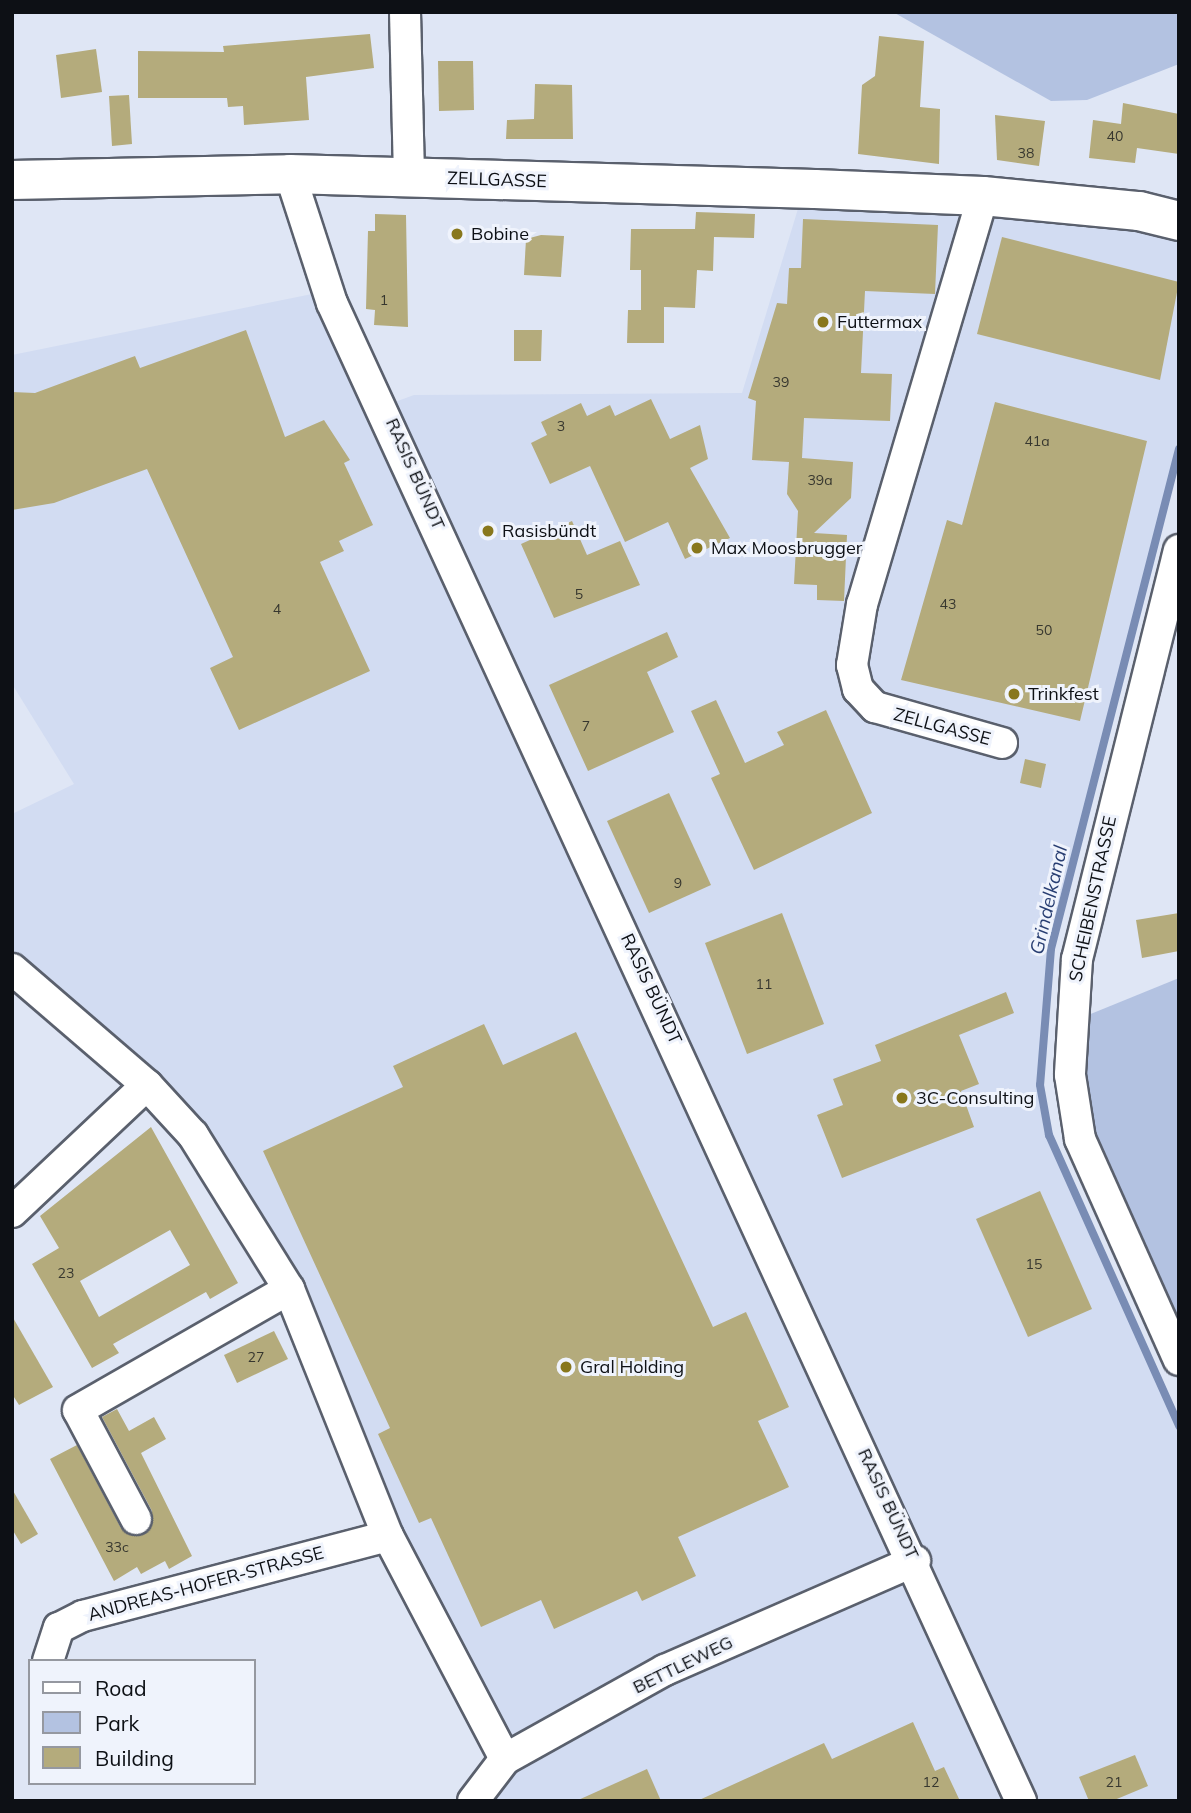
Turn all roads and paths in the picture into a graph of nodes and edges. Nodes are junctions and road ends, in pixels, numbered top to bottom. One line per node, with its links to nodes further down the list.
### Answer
1 (405, 12): 3 (street)
2 (290, 174): 3 (main road, ZELLGASSE); 4 (main road, ZELLGASSE); 16 (street, RASIS BÜNDT)
3 (409, 177): 5 (main road, ZELLGASSE)
4 (12, 180)
5 (982, 196): 6 (main road, ZELLGASSE); 8 (street, ZELLGASSE)
6 (1179, 221)
7 (1179, 550): 13 (street, SCHEIBENSTRASSE)
8 (1002, 743)
9 (12, 968): 10 (street)
10 (147, 1085): 11 (street); 12 (street)
11 (12, 1212)
12 (289, 1289): 14 (street); 15 (street)
13 (1179, 1360)
14 (136, 1519)
15 (388, 1536): 17 (street, ANDREAS-HOFER-STRASSE); 18 (street)
16 (915, 1561): 18 (street, BETTLEWEG); 20 (street, RASIS BÜNDT)
17 (49, 1659)
18 (505, 1759): 19 (street, BETTLEWEG)
19 (473, 1801)
20 (1021, 1801)

